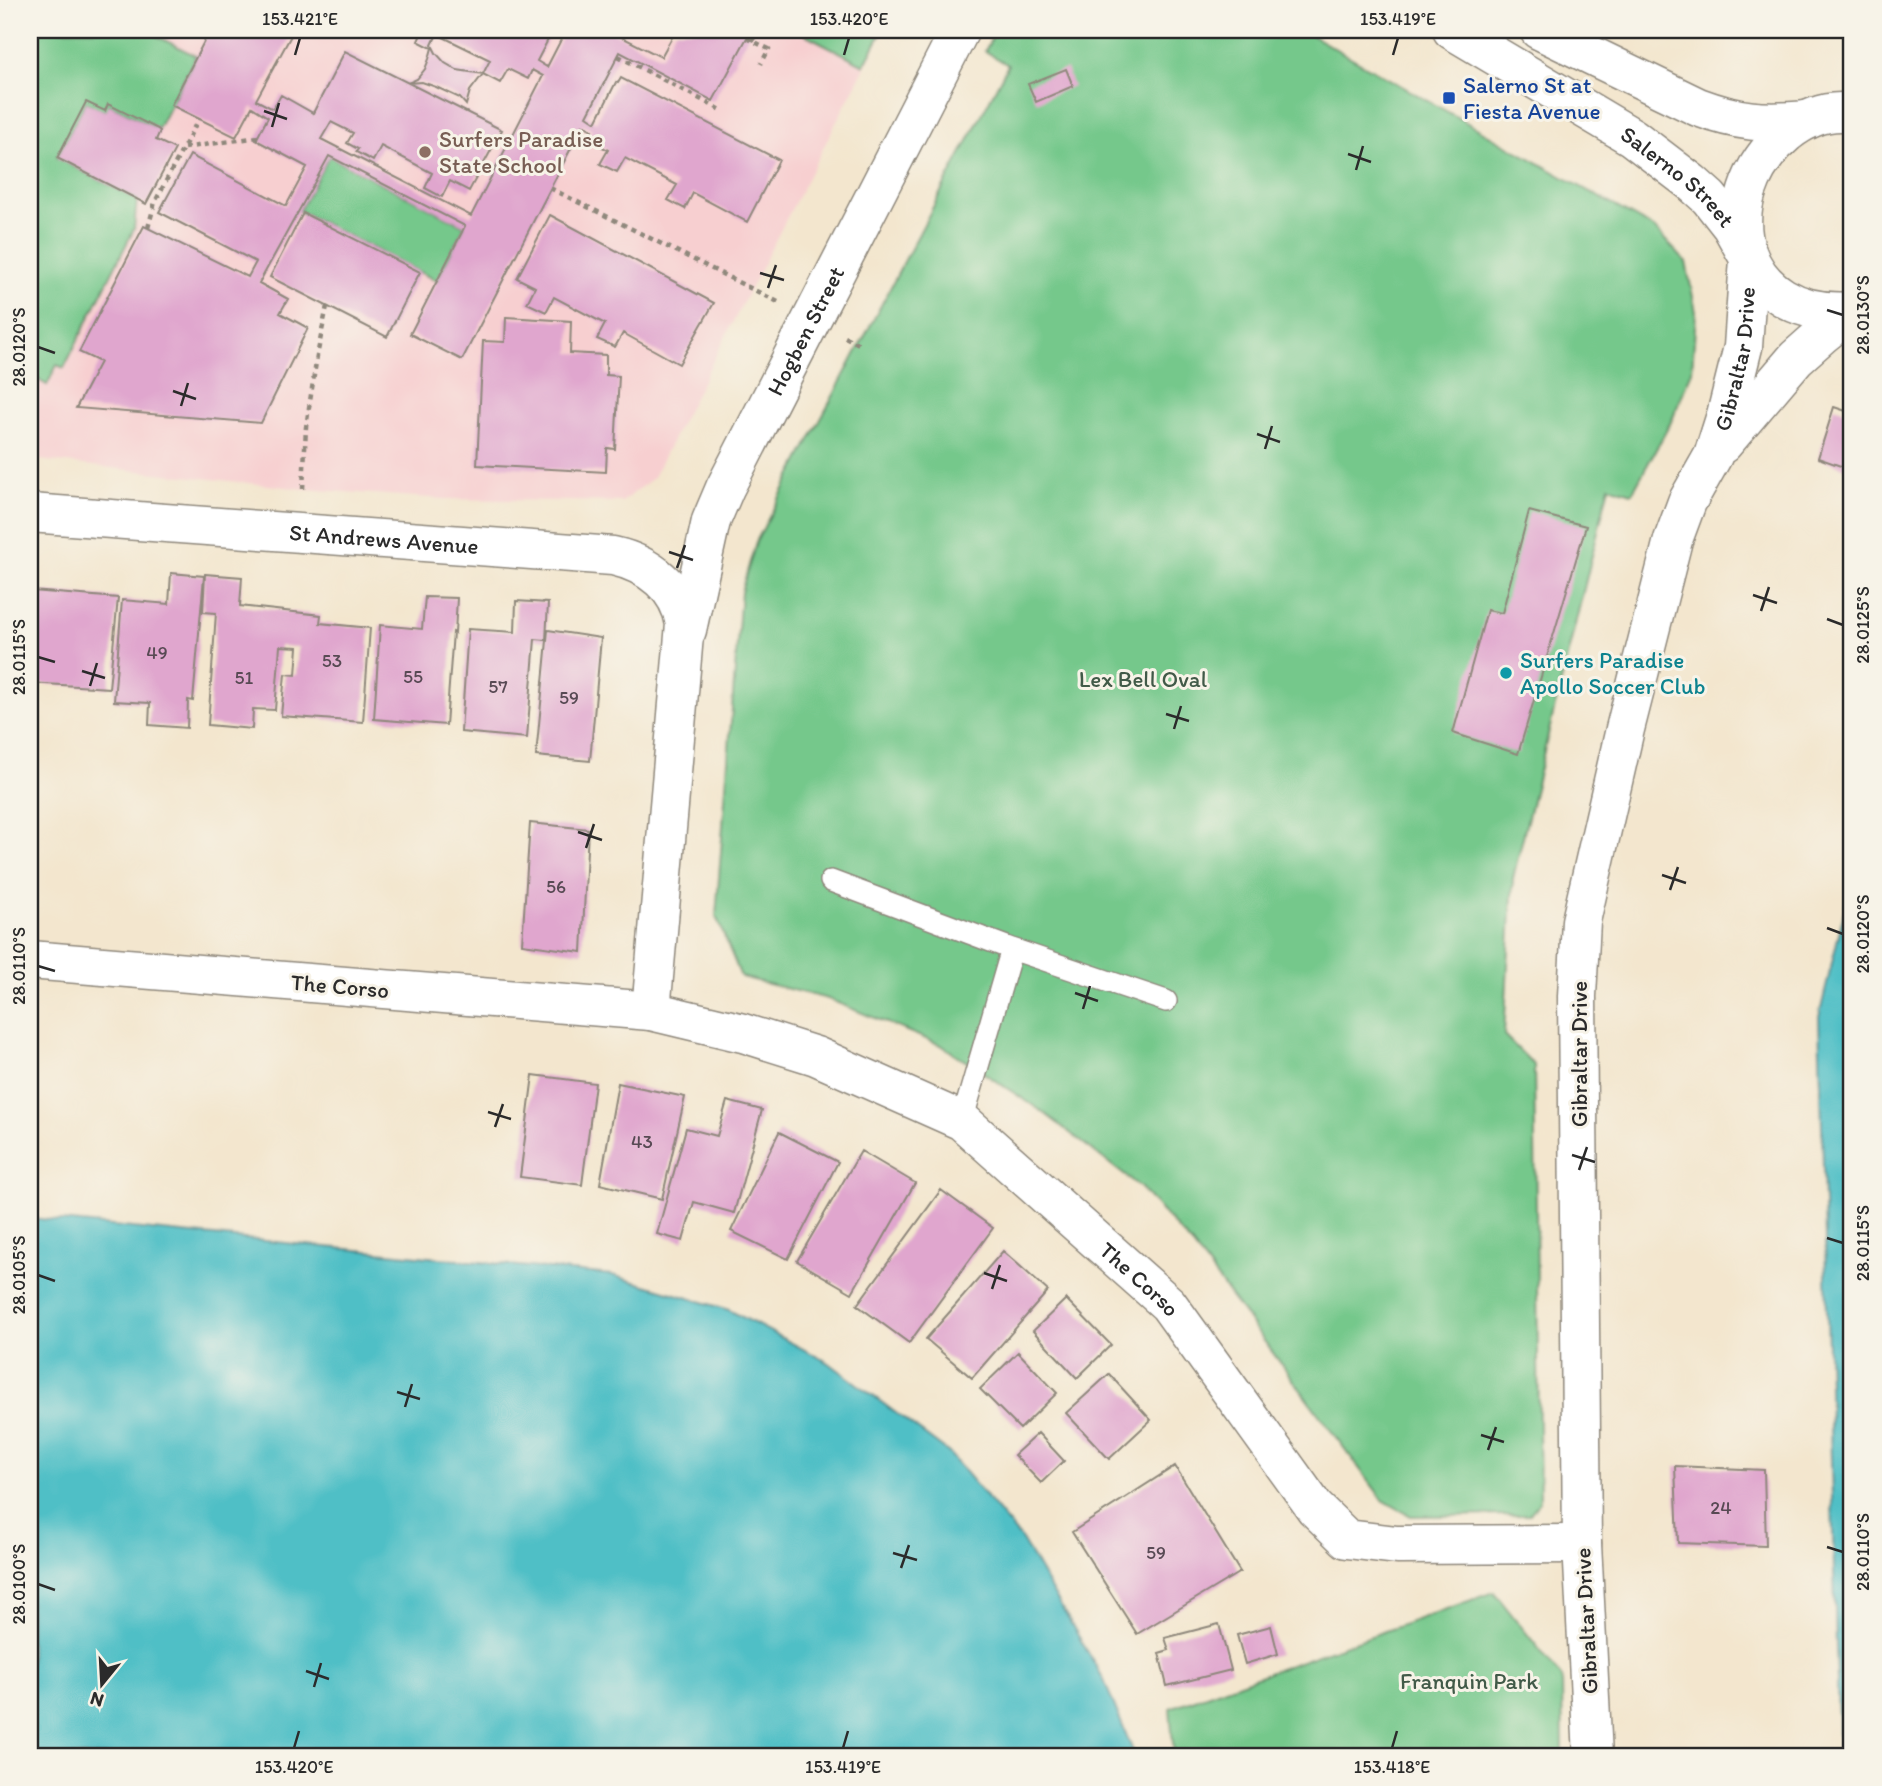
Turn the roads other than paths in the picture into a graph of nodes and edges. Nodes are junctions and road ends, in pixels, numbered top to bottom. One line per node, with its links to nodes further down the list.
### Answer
1 (960, 30): 10 (street, Hogben Street)
2 (1452, 30): 6 (street, Salerno Street)
3 (1539, 30): 5 (street)
4 (1852, 93): 5 (street, Gibraltar Drive)
5 (1825, 116): 6 (street, Gibraltar Drive)
6 (1747, 255): 7 (street, Salerno Street); 8 (street, Gibraltar Drive)
7 (1852, 311): 8 (street, Gibraltar Drive)
8 (1713, 456): 17 (street, Gibraltar Drive)
9 (30, 513): 10 (street, St Andrews Avenue)
10 (684, 646): 15 (street)
11 (831, 881): 12 (lane)
12 (1012, 949): 14 (lane); 16 (lane)
13 (30, 960): 15 (street, The Corso)
14 (1166, 1001)
15 (651, 1011): 16 (street, The Corso)
16 (962, 1121): 17 (street, The Corso)
17 (1582, 1544): 18 (street, Gibraltar Drive)
18 (1593, 1756)

